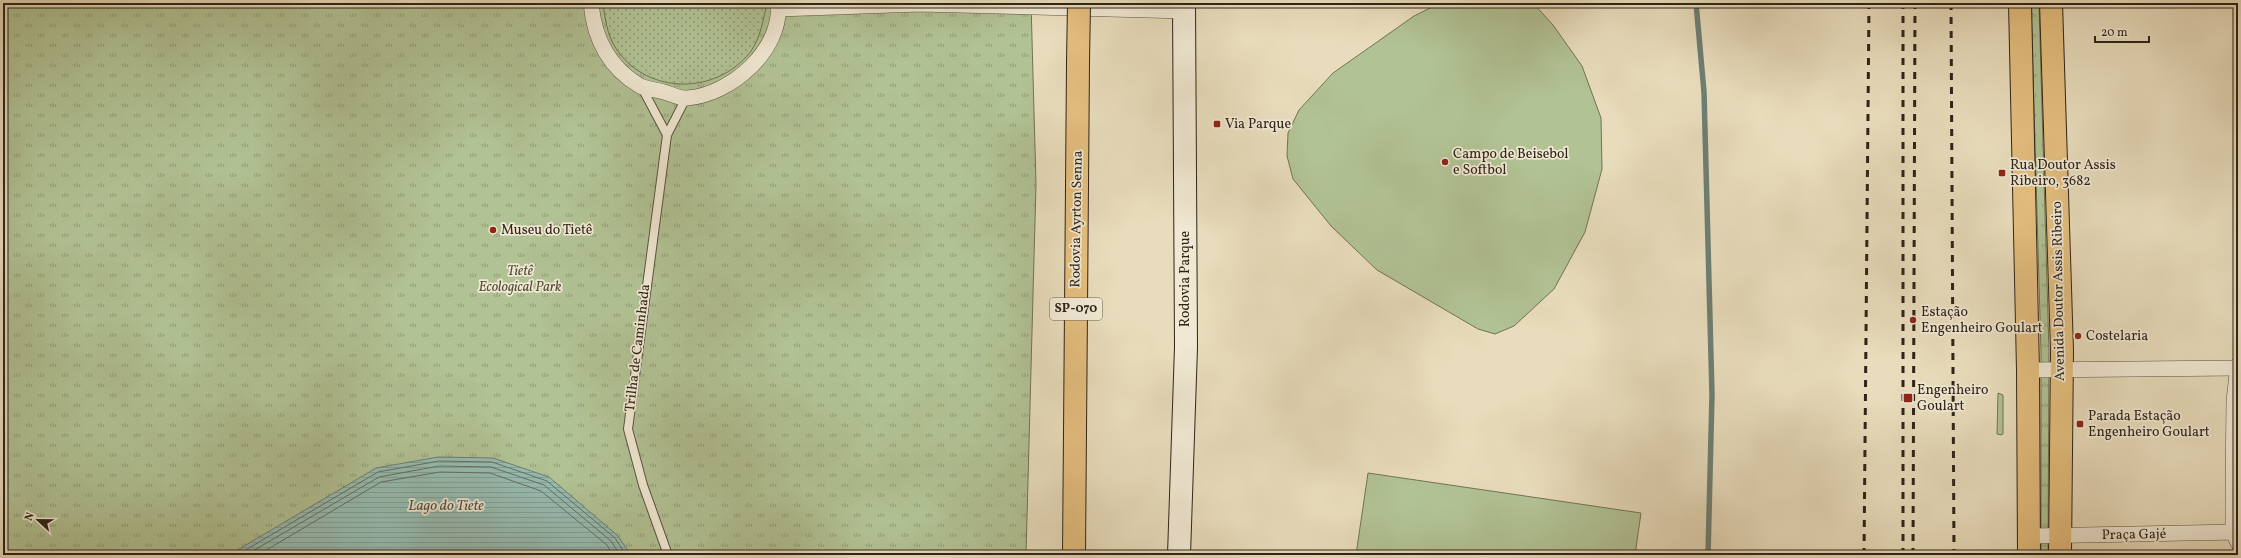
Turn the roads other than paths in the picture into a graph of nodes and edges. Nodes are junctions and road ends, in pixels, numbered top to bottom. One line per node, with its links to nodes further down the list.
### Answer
1 (591, 3): 8 (street)
2 (921, 3): 6 (street); 7 (street)
3 (1079, 3): 18 (main road, Rodovia Ayrton Senna / SP-070, bridge)
4 (2020, 3): 12 (main road)
5 (2051, 3): 13 (main road, Avenida Doutor Assis Ribeiro)
6 (778, 6): 9 (street)
7 (1184, 7): 19 (street, Rodovia Parque)
8 (641, 86): 9 (street); 10 (lane)
9 (686, 98): 10 (lane, Trilha de Caminhada)
10 (666, 135): 17 (lane, Trilha de Caminhada)
11 (2237, 367): 13 (street); 14 (street)
12 (2028, 370): 13 (street); 15 (main road)
13 (2062, 370): 16 (main road, Avenida Doutor Assis Ribeiro)
14 (2236, 536): 16 (street, Praça Gajé)
15 (2029, 546): 16 (street, Praça Gajé)
16 (2060, 546)
17 (668, 555)
18 (1074, 555)
19 (1179, 555)

